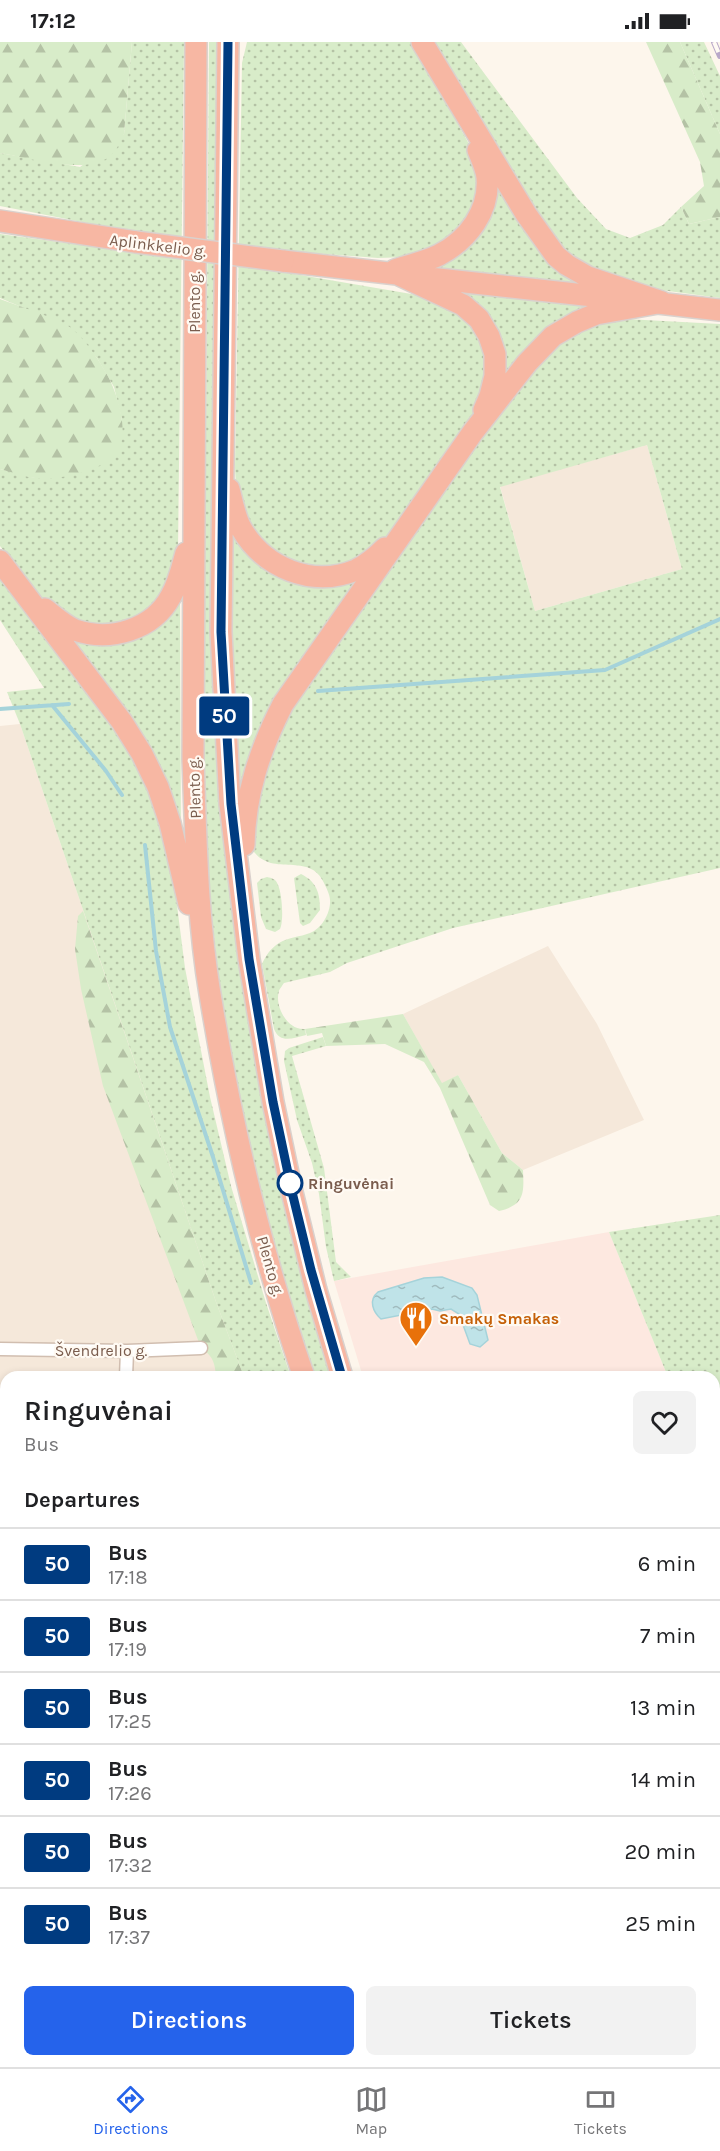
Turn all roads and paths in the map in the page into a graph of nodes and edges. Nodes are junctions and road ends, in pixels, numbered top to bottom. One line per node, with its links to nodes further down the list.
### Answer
1 (196, 42): 13 (highway, Plento g.)
2 (228, 42): 5 (highway, Plento g.)
3 (240, 42): 5 (highway)
4 (422, 42): 6 (highway)
5 (228, 89): 12 (highway, Plento g.)
6 (468, 118): 8 (highway); 9 (highway)
7 (0, 221): 8 (highway, Aplinkkelio g., bridge)
8 (393, 273): 9 (highway, Aplinkkelio g.); 11 (highway)
9 (663, 303): 10 (highway, Aplinkkelio g.); 11 (highway)
10 (720, 310)
11 (473, 432): 14 (highway)
12 (223, 469): 14 (highway); 16 (highway, Plento g.)
13 (193, 529): 15 (highway); 17 (highway, Plento g.)
14 (404, 532): 16 (highway)
15 (0, 560): 17 (highway)
16 (249, 959): 23 (highway, Plento g.)
17 (210, 992): 22 (highway, Plento g.)
18 (201, 1348): 20 (street, Švendrelio g.)
19 (0, 1349): 20 (street, Švendrelio g.)
20 (127, 1351): 21 (street)
21 (126, 1371)
22 (302, 1371)
23 (340, 1371)

